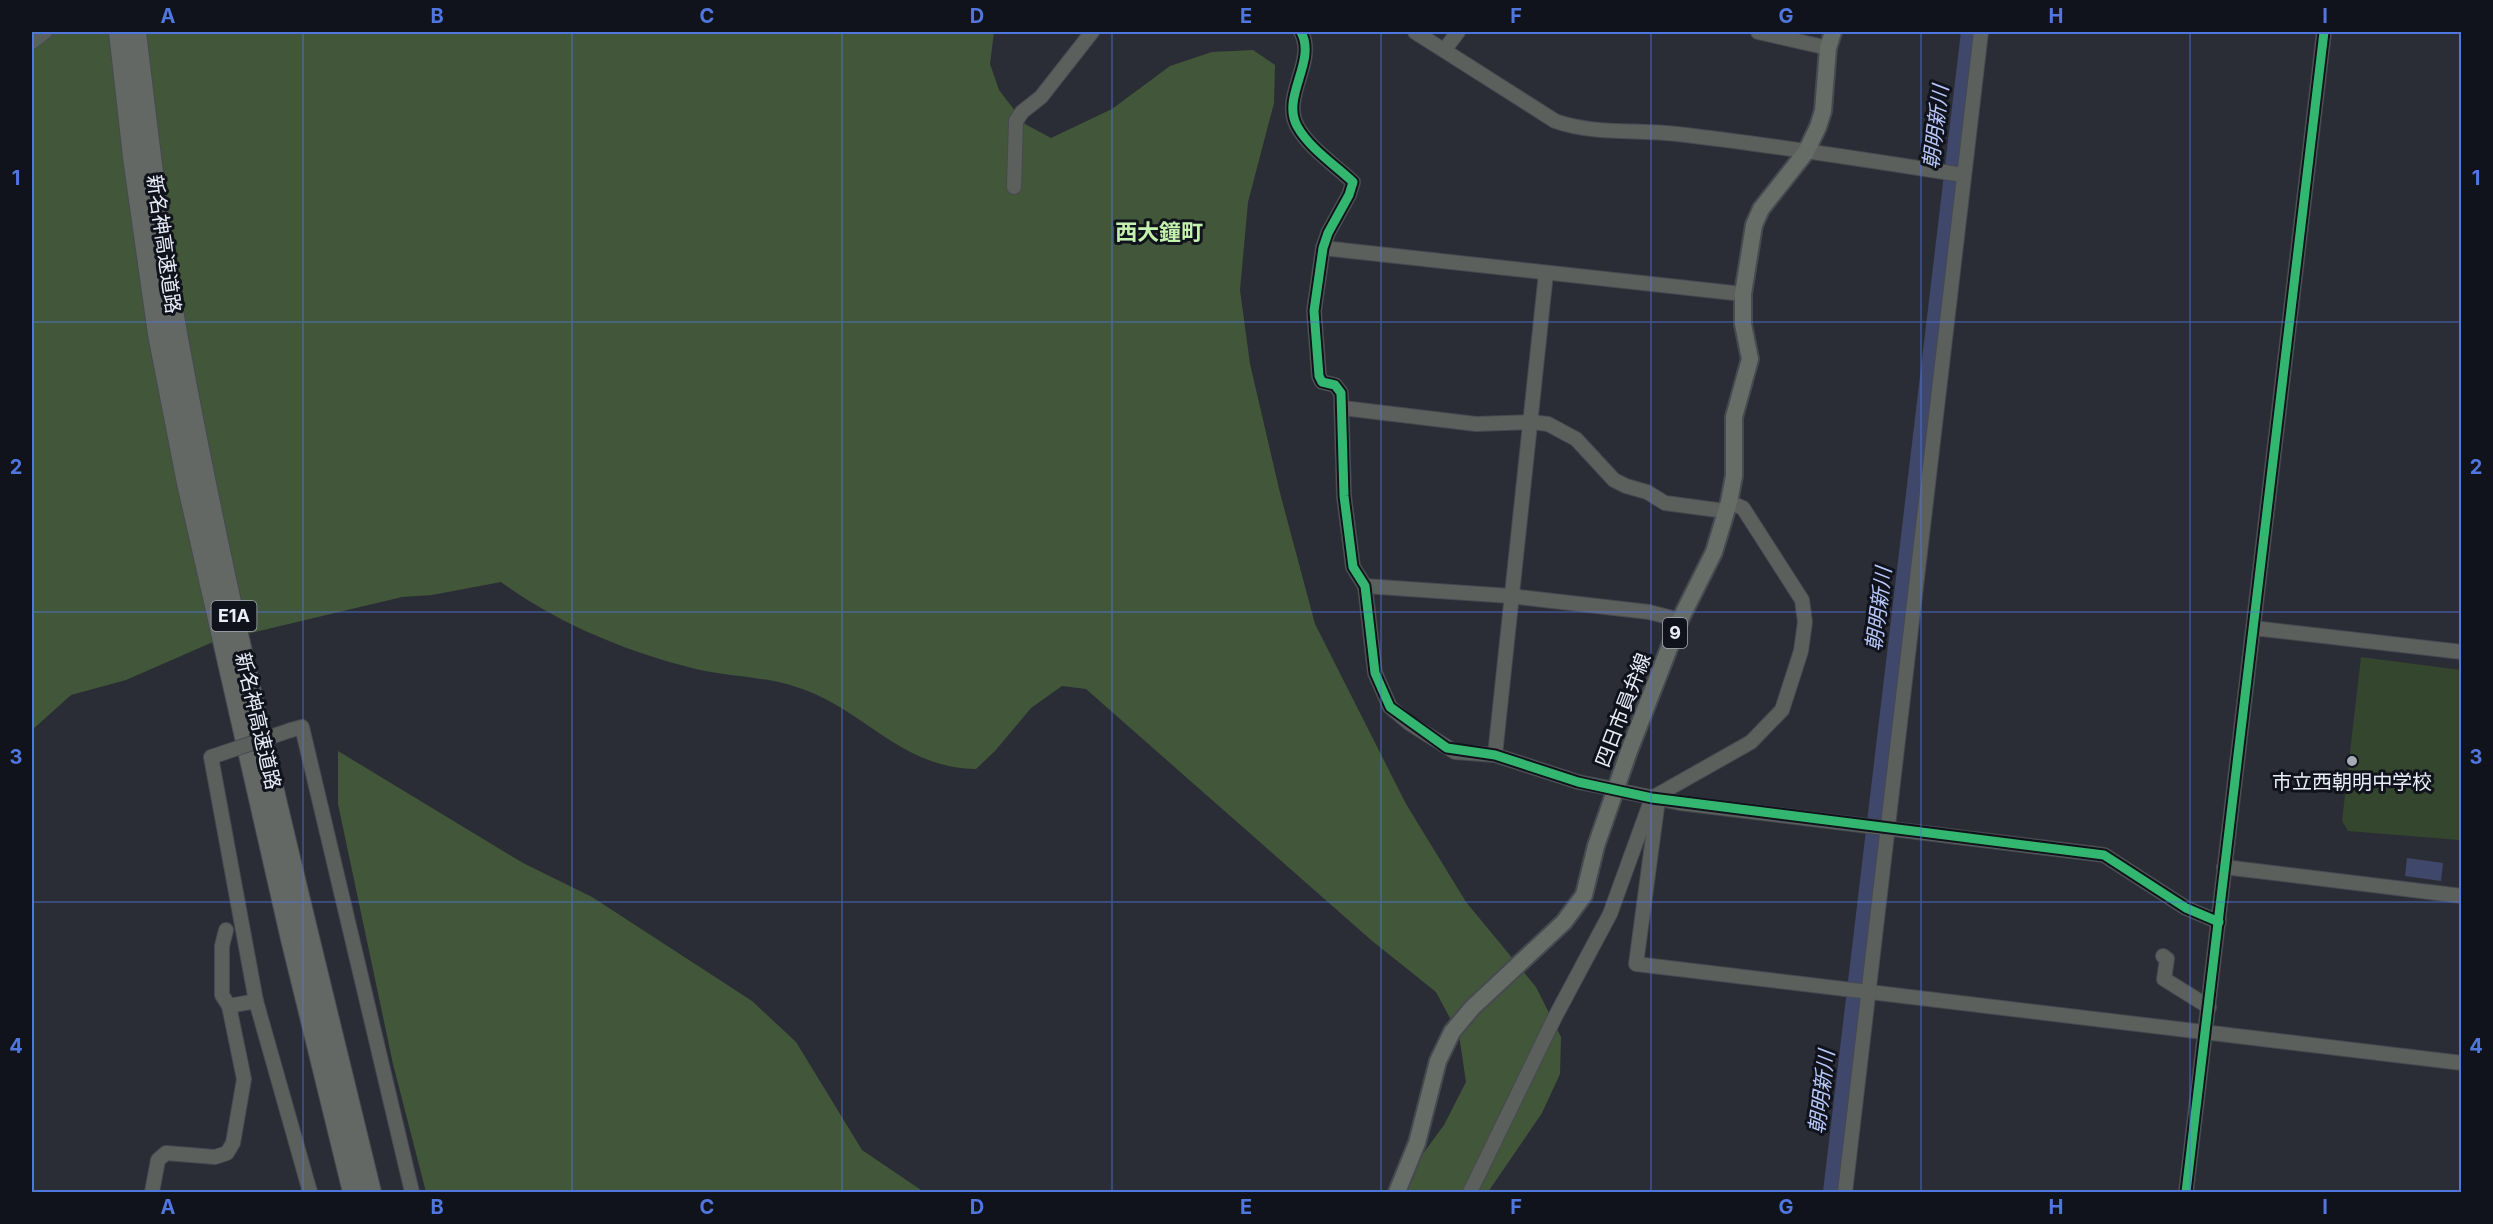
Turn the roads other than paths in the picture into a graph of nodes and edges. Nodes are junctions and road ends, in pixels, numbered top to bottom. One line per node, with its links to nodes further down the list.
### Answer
1 (45, 32): 12 (street)
2 (119, 32): 47 (highway, 新名神高速道路 / E1A)
3 (136, 32): 48 (highway, 新名神高速道路 / E1A)
4 (1092, 32): 17 (street)
5 (1301, 32): 18 (street)
6 (1416, 32): 14 (street)
7 (1458, 32): 14 (street)
8 (1758, 32): 13 (street)
9 (1833, 32): 13 (main road, 四日市員弁線 / 9)
10 (1982, 32): 16 (street)
11 (2324, 32): 27 (street)
12 (32, 42)
13 (1828, 48): 15 (main road, 四日市員弁線 / 9)
14 (1445, 49): 15 (street)
15 (1806, 152): 16 (street); 20 (main road, 四日市員弁線 / 9)
16 (1957, 174): 33 (street)
17 (1014, 187)
18 (1323, 248): 19 (street); 21 (street)
19 (1546, 273): 20 (street); 22 (street)
20 (1743, 294): 23 (main road, 四日市員弁線 / 9)
21 (1343, 408): 22 (street); 24 (street)
22 (1531, 422): 23 (street); 25 (street)
23 (1727, 507): 26 (main road, 四日市員弁線 / 9); 32 (street)
24 (1365, 586): 25 (street); 30 (street)
25 (1510, 596): 26 (street); 30 (street)
26 (1680, 620): 29 (main road, 四日市員弁線 / 9)
27 (2253, 627): 28 (street); 34 (street)
28 (2462, 652)
29 (1629, 751): 31 (street); 50 (main road, 四日市員弁線 / 9)
30 (1495, 755): 31 (street)
31 (1612, 789): 32 (street)
32 (1652, 798): 33 (street); 39 (street); 51 (street)
33 (1879, 827): 36 (street); 39 (street)
34 (2224, 867): 35 (street); 36 (street)
35 (2462, 896)
36 (2219, 922): 42 (street)
37 (226, 930): 41 (street)
38 (2163, 957): 42 (street)
39 (1860, 990): 43 (street); 52 (street)
40 (256, 1001): 41 (street); 46 (street); 49 (street, bridge)
41 (229, 1006): 45 (street)
42 (2209, 1007): 43 (street)
43 (2206, 1033): 44 (street); 53 (street)
44 (2462, 1063)
45 (152, 1192)
46 (310, 1192)
47 (353, 1192)
48 (371, 1192)
49 (411, 1192)
50 (1397, 1192)
51 (1470, 1192)
52 (1845, 1192)
53 (2186, 1192)

